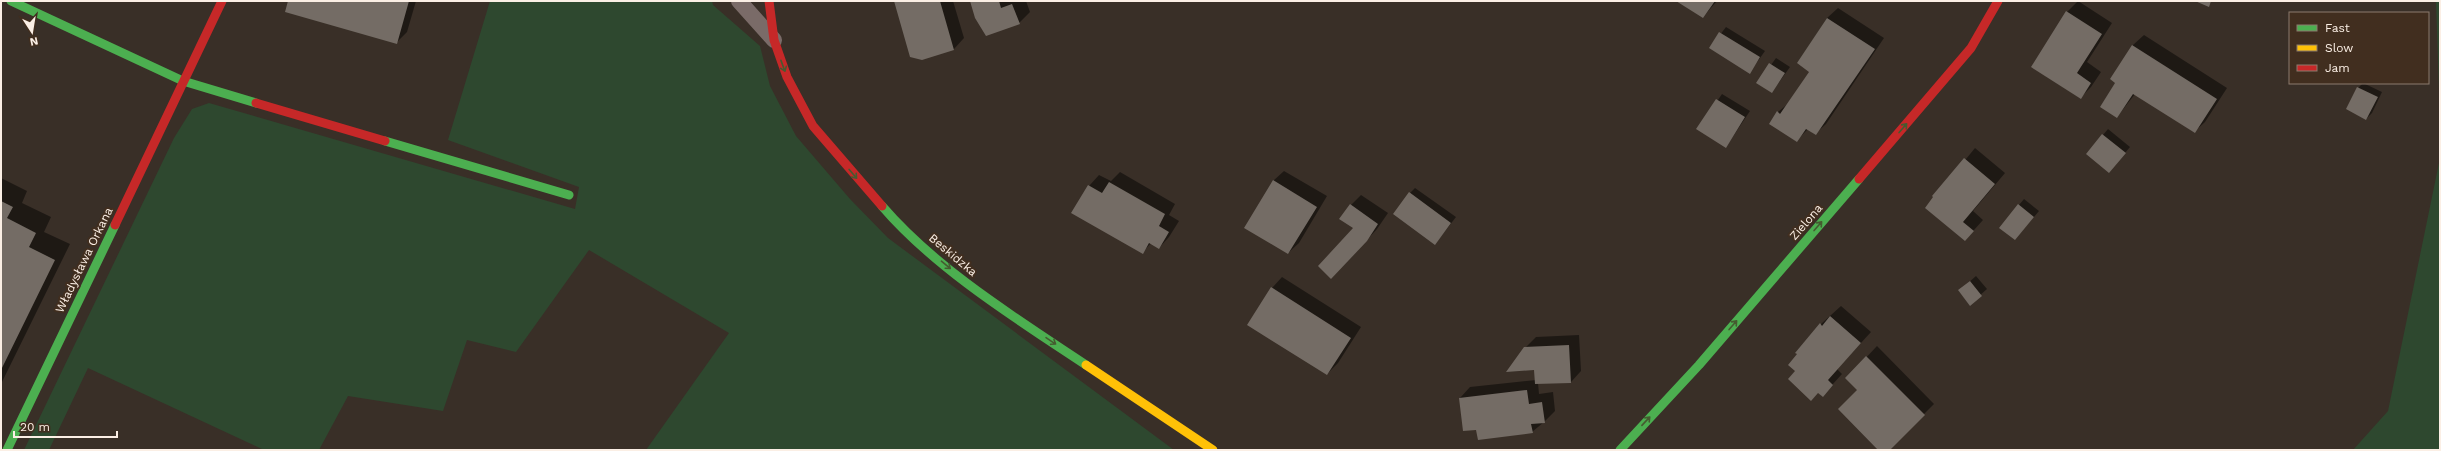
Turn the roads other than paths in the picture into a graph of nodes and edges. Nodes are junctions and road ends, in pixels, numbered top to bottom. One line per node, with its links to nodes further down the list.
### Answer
1 (11, 1): 7 (street)
2 (222, 1): 7 (street, Władysława Orkana)
3 (739, 1): 6 (lane)
4 (769, 1): 6 (street, Beskidzka)
5 (1998, 1): 11 (street, Zielona, one-way to 5)
6 (774, 40): 10 (street, Beskidzka, one-way to 10)
7 (183, 81): 8 (street); 9 (street, Władysława Orkana)
8 (569, 194)
9 (6, 450)
10 (1213, 450)
11 (1620, 450)

